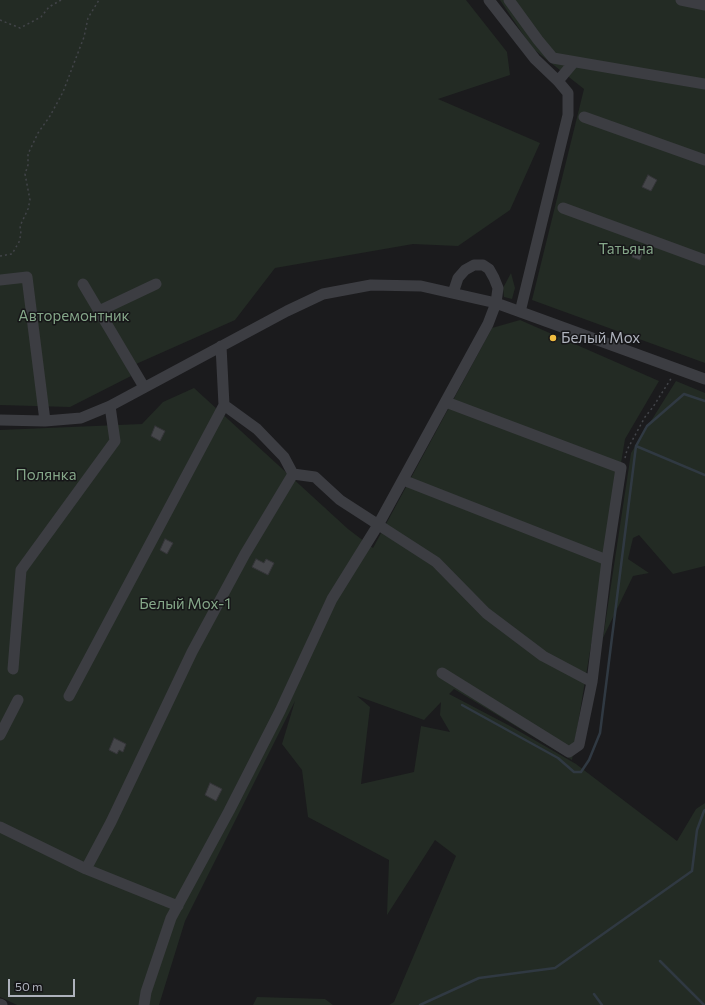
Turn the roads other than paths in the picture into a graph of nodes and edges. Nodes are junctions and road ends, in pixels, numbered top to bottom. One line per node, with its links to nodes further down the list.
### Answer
1 (489, 0): 6 (street)
2 (509, 0): 5 (street)
3 (681, 0): 4 (street)
4 (705, 5)
5 (574, 62): 6 (street); 7 (street)
6 (558, 81): 18 (street)
7 (705, 84)
8 (584, 117): 9 (street)
9 (705, 160)
10 (563, 208): 11 (street)
11 (705, 260)
12 (0, 280): 26 (street)
13 (83, 284): 17 (street)
14 (156, 284): 17 (street)
15 (453, 293): 16 (street); 16 (street); 19 (street)
16 (496, 303): 18 (street); 22 (street)
17 (99, 311): 21 (street)
18 (520, 312): 20 (street)
19 (221, 346): 21 (street); 23 (street)
20 (705, 379)
21 (144, 387): 24 (street)
22 (446, 402): 28 (street); 30 (street)
23 (224, 405): 27 (street); 34 (street)
24 (110, 406): 26 (street); 31 (street)
25 (0, 420): 26 (street)
26 (45, 421)
27 (293, 474): 29 (street); 38 (street)
28 (403, 480): 29 (street); 30 (street)
29 (378, 525): 33 (street); 39 (street)
30 (607, 560): 33 (street)
31 (13, 668)
32 (442, 673): 33 (street)
33 (592, 682)
34 (69, 696)
35 (18, 700): 36 (street)
36 (0, 735)
37 (0, 827): 38 (street)
38 (86, 869): 39 (street)
39 (178, 906): 40 (street)
40 (144, 1005)

